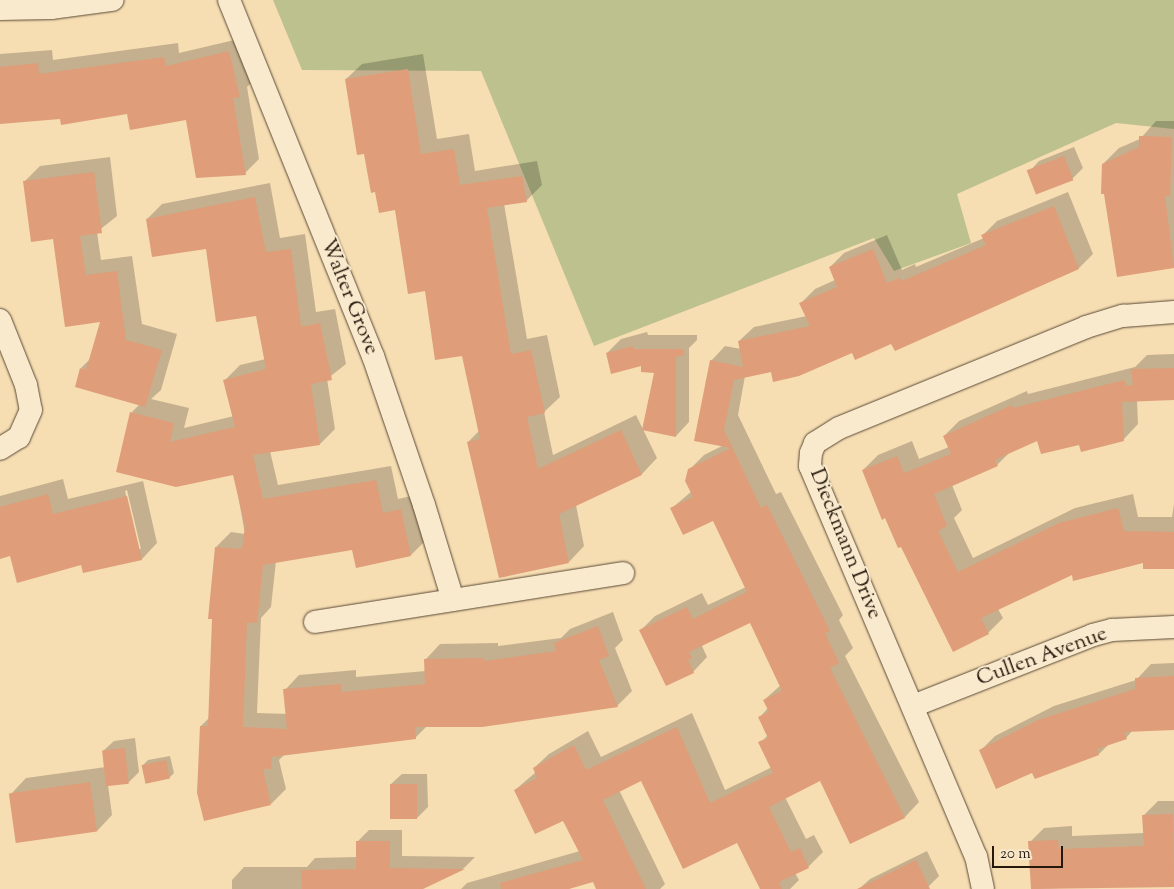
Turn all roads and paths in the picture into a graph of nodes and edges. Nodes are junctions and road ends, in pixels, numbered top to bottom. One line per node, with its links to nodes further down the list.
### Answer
1 (112, 0): 3 (street)
2 (229, 0): 8 (street, Walter Grove)
3 (0, 9)
4 (1174, 312): 11 (street, Dieckmann Drive)
5 (0, 320): 6 (street)
6 (0, 448)
7 (623, 573): 8 (street)
8 (453, 600): 9 (street)
9 (315, 622)
10 (1174, 627): 11 (street, Cullen Avenue)
11 (913, 706): 12 (street, Dieckmann Drive)
12 (983, 889)

